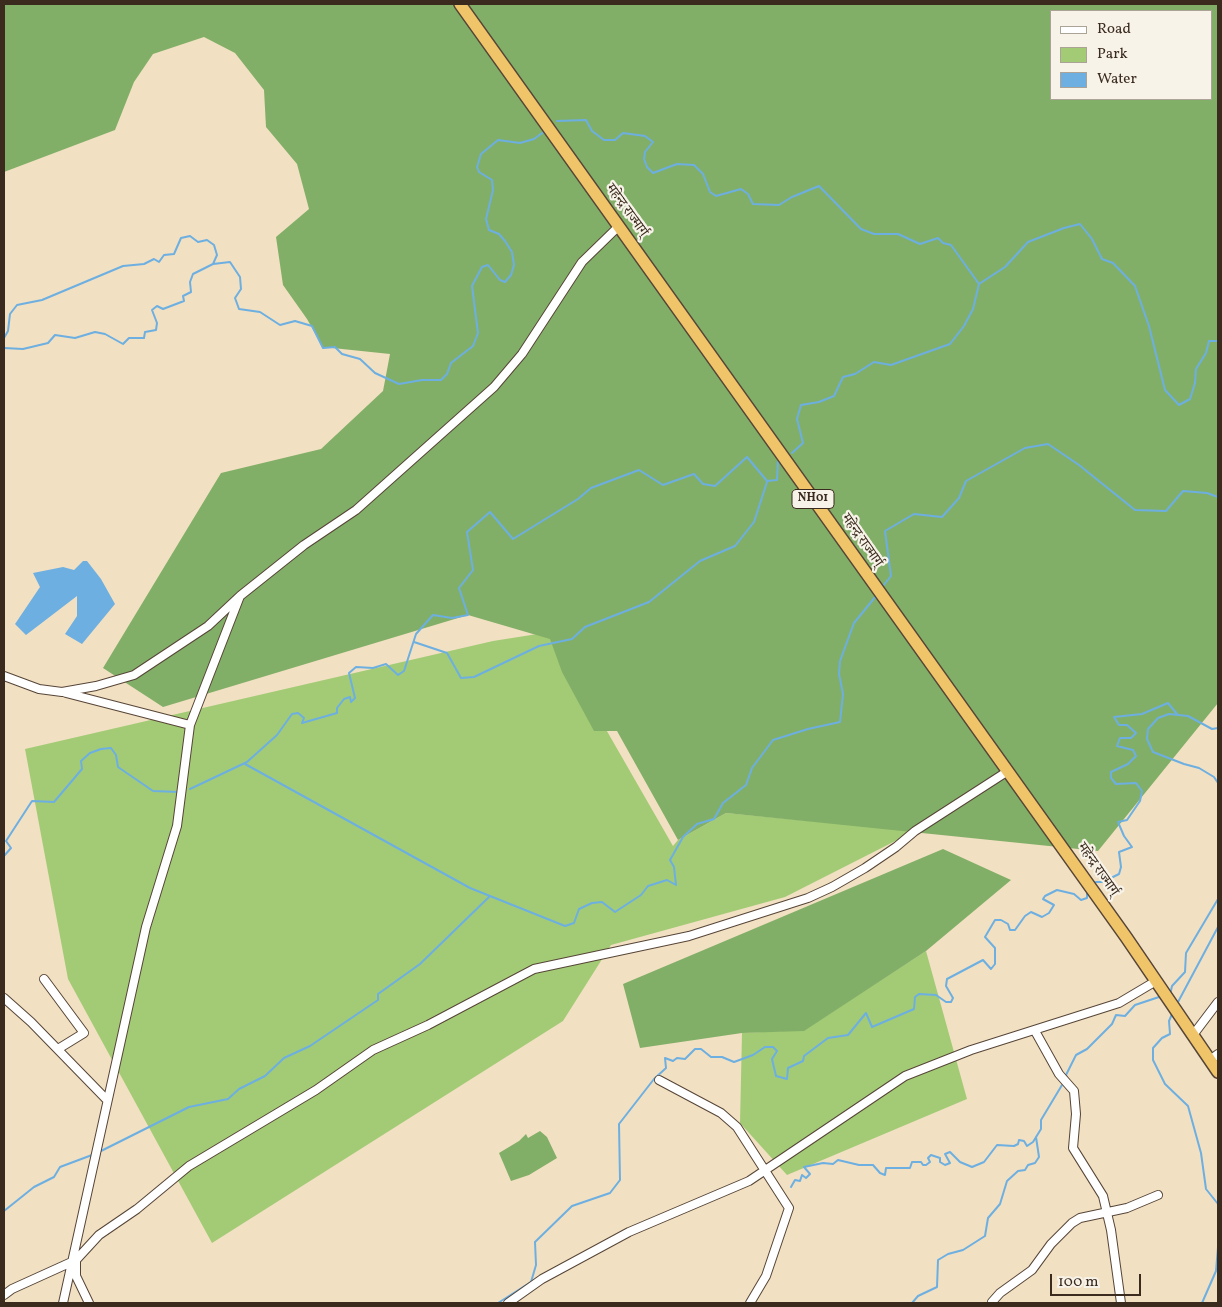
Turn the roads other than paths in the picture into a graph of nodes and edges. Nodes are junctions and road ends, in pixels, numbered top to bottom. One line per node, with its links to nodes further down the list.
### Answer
1 (460, 4): 2 (highway, महेन्द्र राज्मार्ग् / NH01)
2 (618, 226): 3 (street); 7 (highway, महेन्द्र राज्मार्ग् / NH01)
3 (240, 596): 5 (street); 6 (street)
4 (4, 677): 5 (street)
5 (62, 692): 6 (street)
6 (190, 725): 18 (street)
7 (1008, 771): 9 (highway, महेन्द्र राज्मार्ग् / NH01); 22 (street)
8 (44, 979): 14 (street)
9 (1156, 981): 12 (street); 13 (highway, महेन्द्र राज्मार्ग् / NH01)
10 (4, 998): 14 (street)
11 (1218, 1002): 13 (street)
12 (1035, 1031): 19 (street); 21 (street)
13 (1193, 1035): 15 (highway, महेन्द्र राज्मार्ग् / NH01)
14 (58, 1049): 18 (street)
15 (1214, 1057): 16 (highway, महेन्द्र राज्मार्ग् / NH01)
16 (1218, 1072)
17 (659, 1080): 19 (street)
18 (107, 1100): 22 (street)
19 (765, 1171): 26 (street); 27 (street)
20 (1158, 1195): 21 (street)
21 (1107, 1212): 28 (street); 29 (street)
22 (74, 1261): 23 (street); 24 (street); 25 (street)
23 (4, 1296)
24 (63, 1303)
25 (89, 1303)
26 (508, 1303)
27 (750, 1303)
28 (993, 1303)
29 (1120, 1303)

